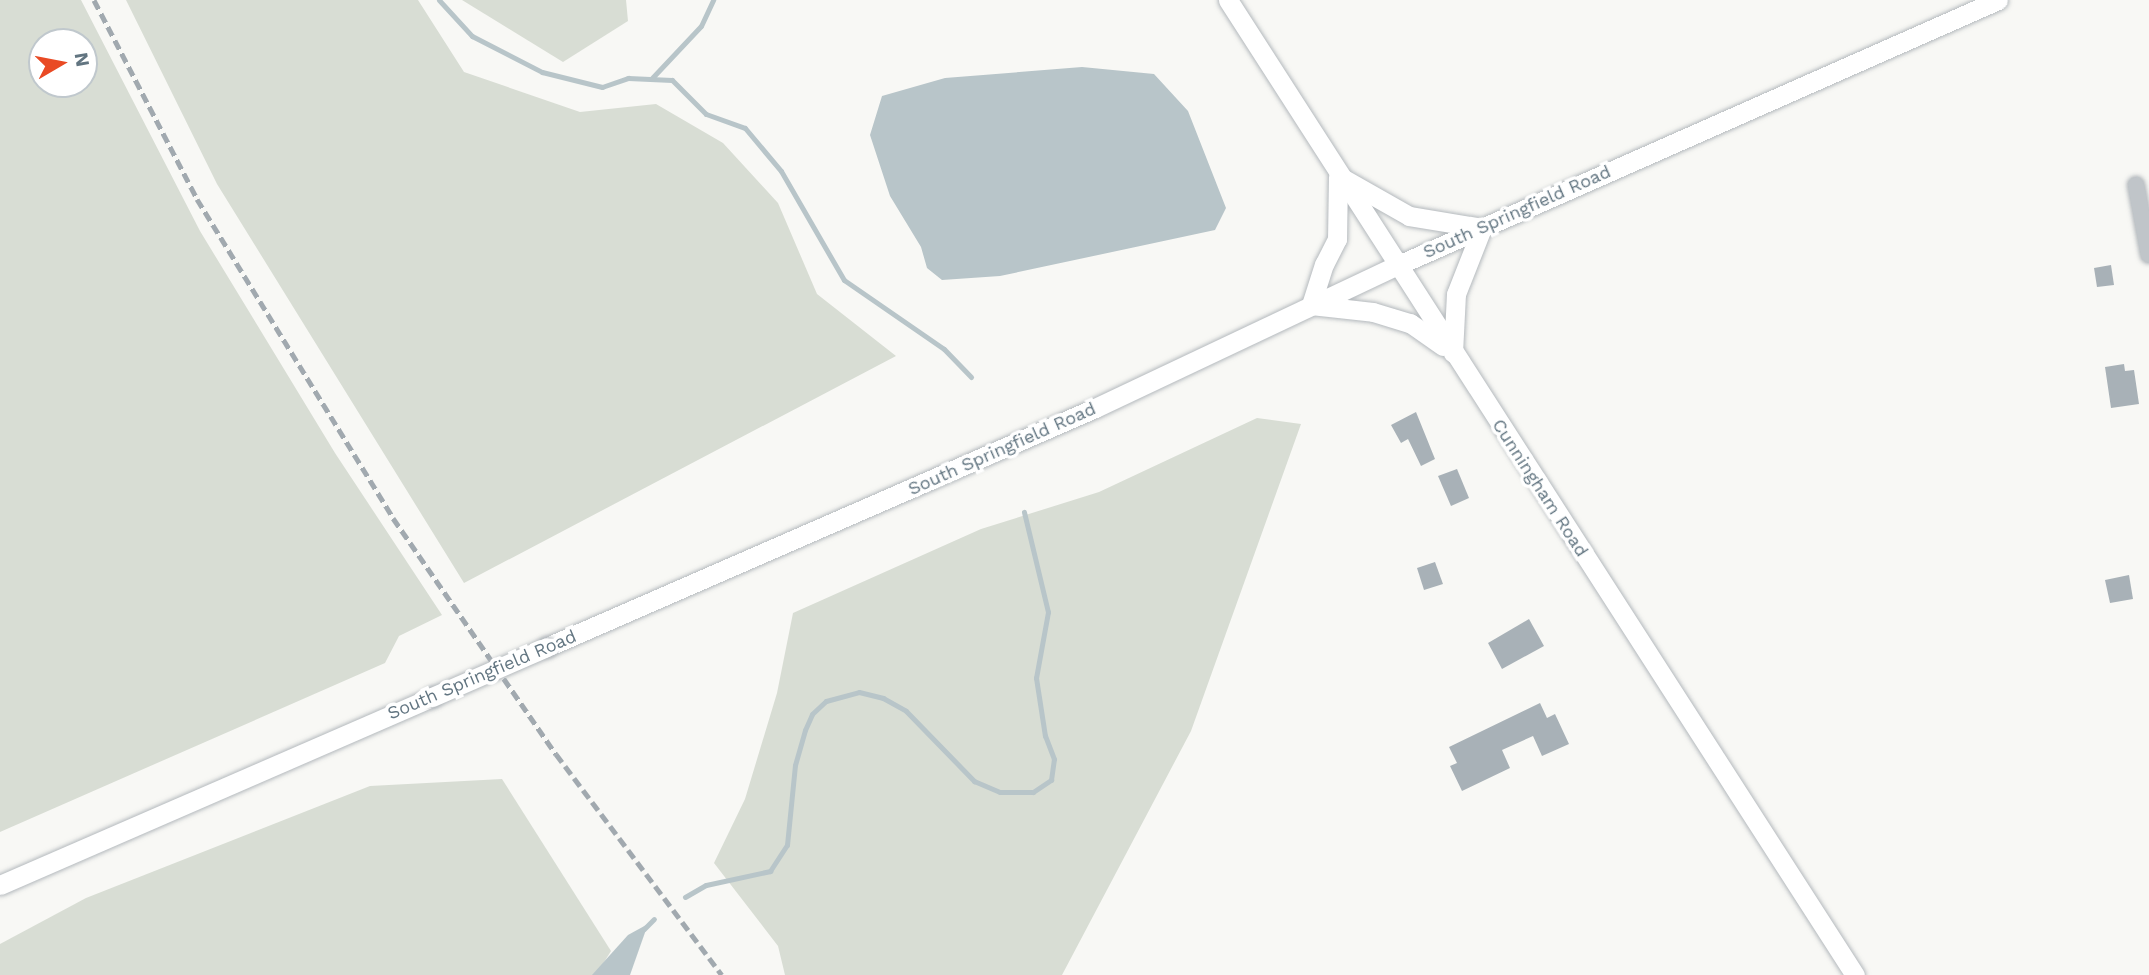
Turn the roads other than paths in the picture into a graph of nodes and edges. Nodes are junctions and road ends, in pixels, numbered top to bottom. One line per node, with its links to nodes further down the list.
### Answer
1 (1228, 0): 3 (main road, Cunningham Road)
2 (1998, 0): 5 (main road, South Springfield Road)
3 (1338, 175): 5 (main road); 7 (main road, Cunningham Road); 8 (main road)
4 (2136, 185): 6 (street)
5 (1482, 228): 7 (main road, South Springfield Road); 9 (main road)
6 (2149, 255)
7 (1396, 266): 8 (main road, South Springfield Road); 9 (main road, Cunningham Road)
8 (1311, 305): 9 (main road); 10 (main road, South Springfield Road, bridge)
9 (1453, 352): 11 (main road, Cunningham Road)
10 (0, 884)
11 (1855, 975)

